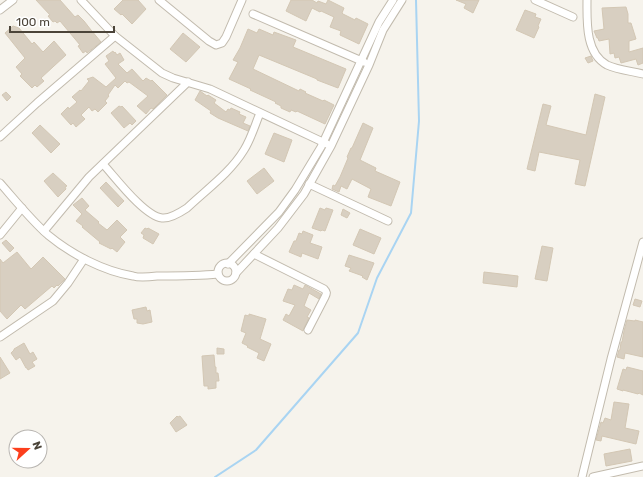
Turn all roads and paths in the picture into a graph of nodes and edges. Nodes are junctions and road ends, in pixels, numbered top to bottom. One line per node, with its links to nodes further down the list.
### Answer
1 (13, 0): 9 (street)
2 (81, 0): 12 (street)
3 (159, 0): 4 (street)
4 (242, 0)
5 (393, 0): 13 (street)
6 (402, 0): 14 (street)
7 (535, 0): 11 (street)
8 (586, 0): 15 (street)
9 (0, 10)
10 (253, 14): 13 (street)
11 (573, 17)
12 (115, 36): 16 (street); 18 (street)
13 (360, 61): 14 (street); 19 (street)
14 (369, 65): 20 (street)
15 (643, 74)
16 (188, 82): 17 (street); 21 (street)
17 (260, 113): 19 (street); 21 (street)
18 (0, 137)
19 (323, 142): 20 (street); 32 (street)
20 (331, 146): 23 (street)
21 (103, 164): 26 (street)
22 (0, 183): 24 (street)
23 (310, 184): 25 (street); 29 (street)
24 (22, 208): 26 (street); 27 (street)
25 (388, 221)
26 (44, 231): 30 (street)
27 (0, 235)
28 (643, 242): 31 (street)
29 (254, 254): 33 (street); 35 (street)
30 (84, 259): 34 (street); 36 (street)
31 (641, 259): 39 (street)
32 (228, 264): 33 (street); 34 (street)
33 (236, 273): 34 (street)
34 (218, 274)
35 (308, 330)
36 (0, 336)
37 (643, 466): 38 (street)
38 (617, 474): 40 (street)
39 (582, 477)
40 (593, 477)

